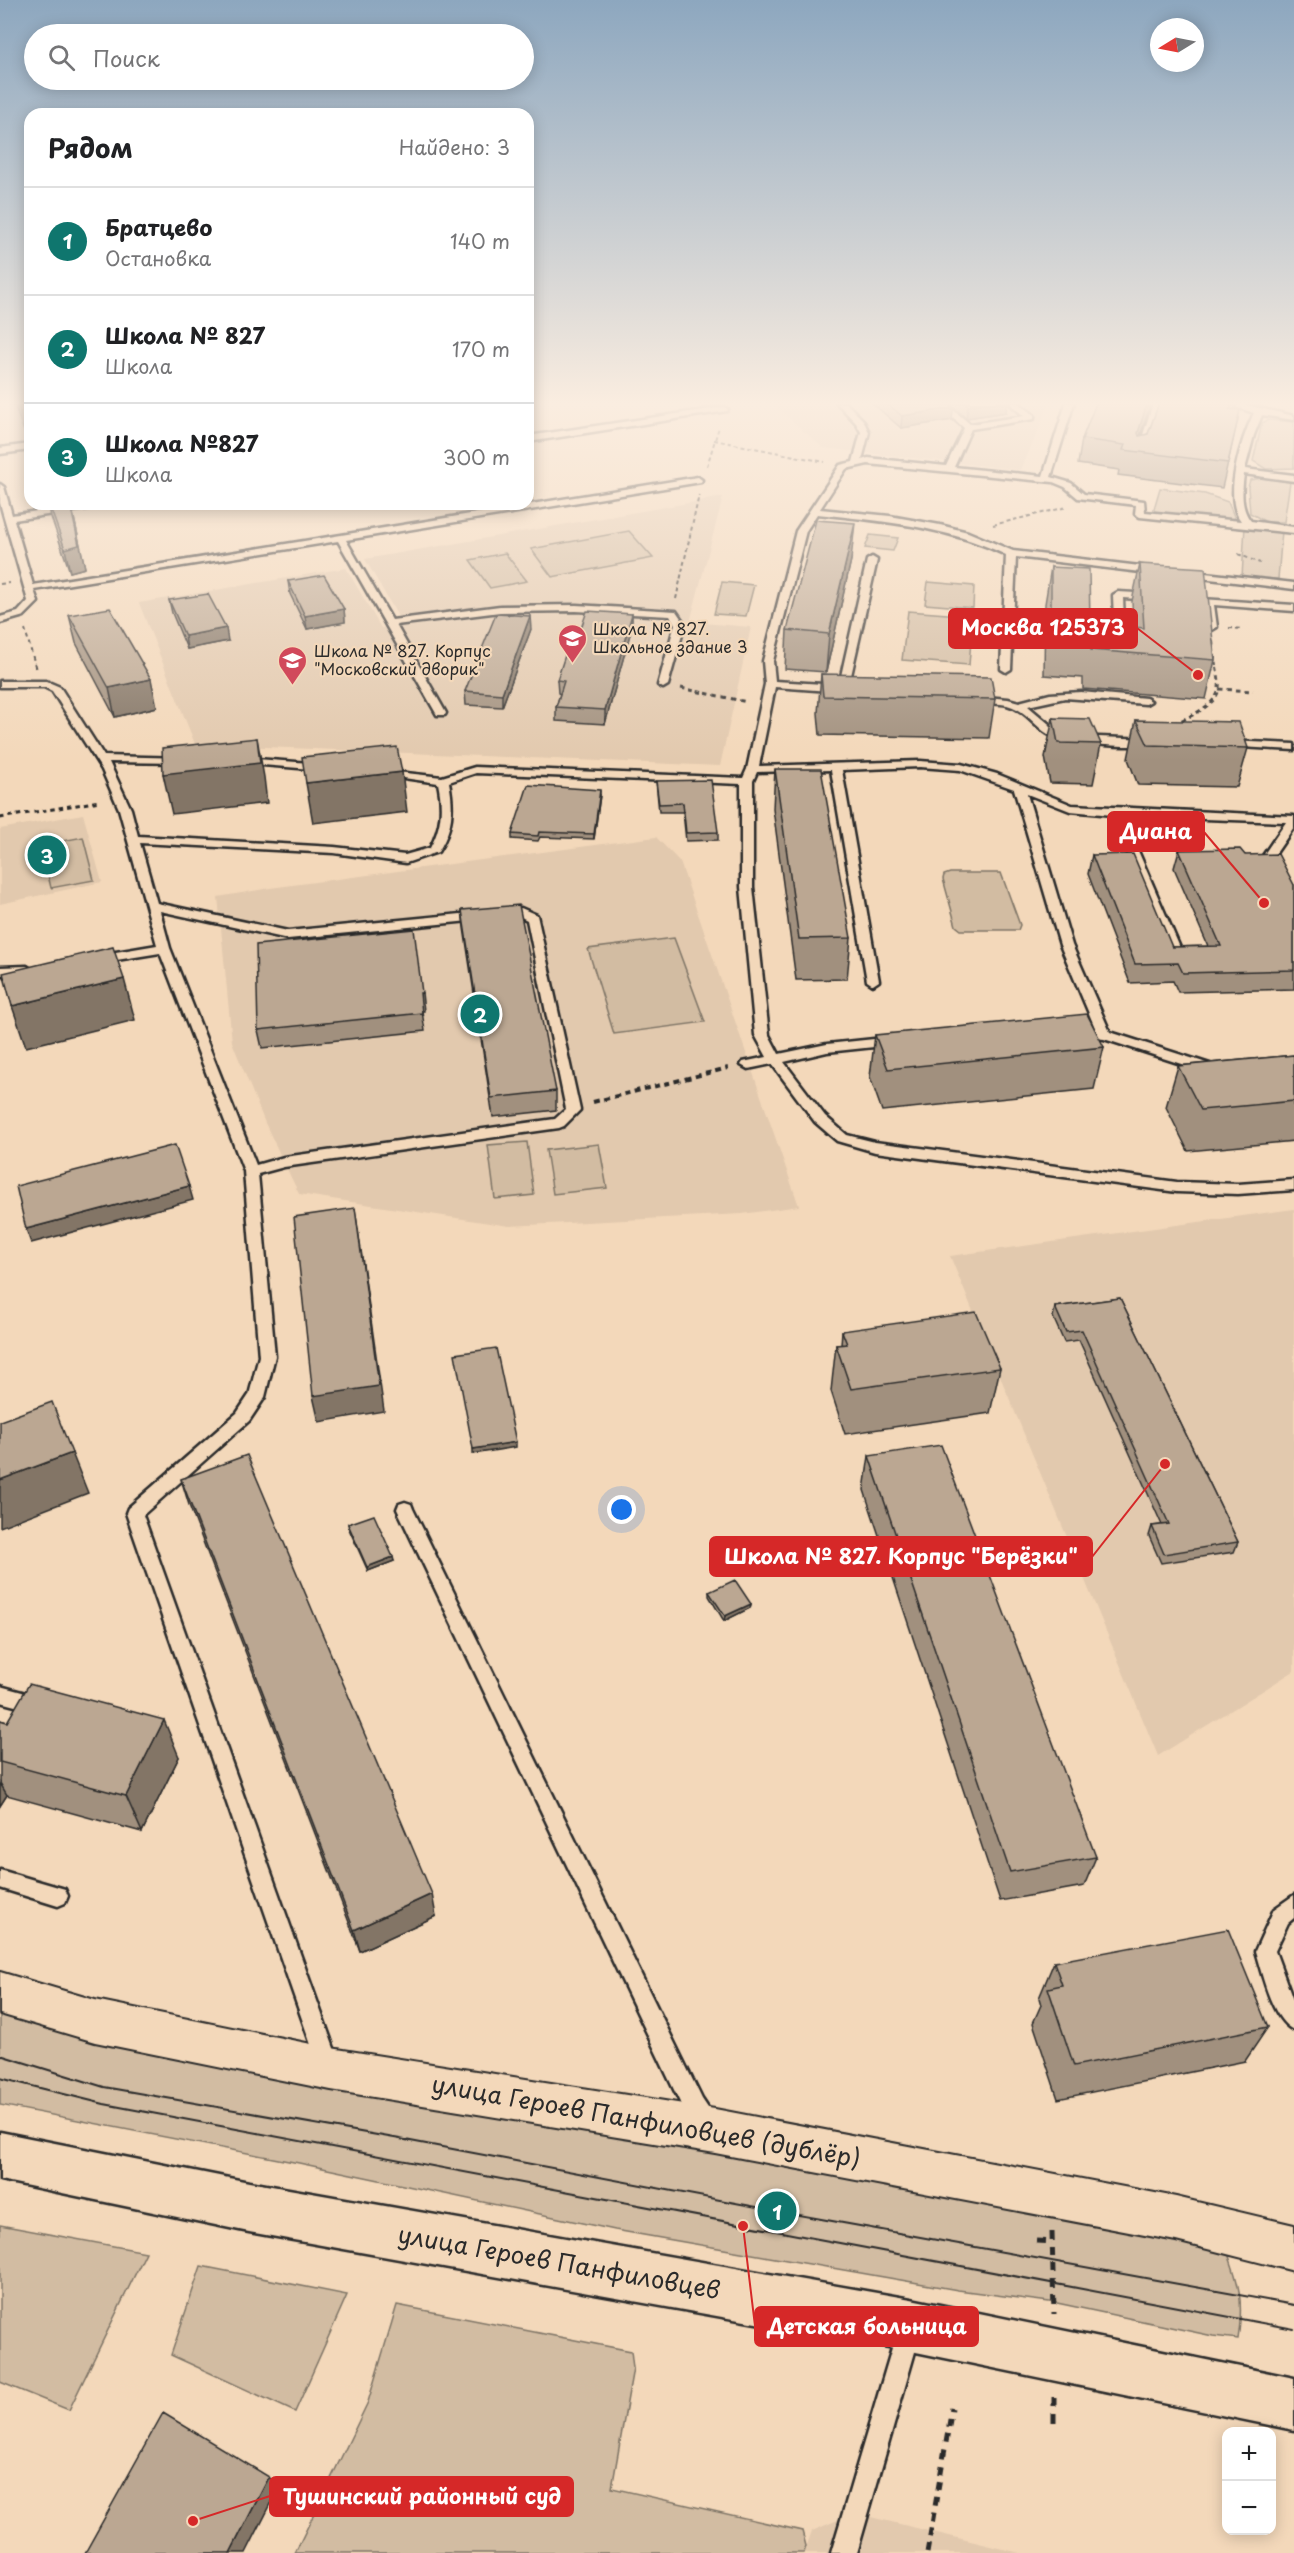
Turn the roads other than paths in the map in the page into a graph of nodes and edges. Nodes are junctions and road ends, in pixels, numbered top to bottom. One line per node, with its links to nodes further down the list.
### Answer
1 (10, 522): 14 (lane)
2 (433, 522): 8 (lane)
3 (807, 522): 25 (lane)
4 (907, 522): 9 (lane)
5 (1228, 522): 6 (lane)
6 (1248, 524): 7 (lane)
7 (1294, 530)
8 (340, 537): 14 (lane); 20 (lane)
9 (1011, 554): 11 (lane); 23 (lane)
10 (872, 560): 27 (lane)
11 (1168, 572)
12 (1179, 573): 13 (lane)
13 (1294, 586)
14 (30, 588): 19 (lane)
15 (1164, 598): 22 (lane)
16 (1175, 599): 17 (lane)
17 (1209, 602): 18 (lane); 21 (lane)
18 (1294, 608)
19 (0, 620)
20 (390, 623): 26 (lane); 32 (lane)
21 (1212, 627)
22 (1121, 650)
23 (1006, 669)
24 (0, 684): 36 (lane)
25 (770, 684): 27 (lane); 41 (lane)
26 (663, 685)
27 (843, 689): 28 (lane)
28 (859, 690)
29 (964, 698): 31 (lane)
30 (1146, 701): 31 (lane)
31 (1019, 706): 33 (lane)
32 (441, 713)
33 (1165, 742)
34 (1221, 744): 35 (lane)
35 (1294, 747)
36 (101, 759): 37 (lane); 48 (lane)
37 (200, 760)
38 (234, 761): 40 (lane)
39 (836, 766): 41 (lane); 45 (lane); 56 (lane)
40 (338, 768)
41 (753, 769): 44 (lane)
42 (373, 771): 43 (lane)
43 (443, 780): 44 (lane); 48 (lane)
44 (747, 781): 60 (lane)
45 (1018, 786): 46 (lane); 58 (lane)
46 (1116, 813): 47 (lane); 52 (lane)
47 (1293, 819): 49 (lane)
48 (134, 839): 50 (lane)
49 (1238, 862)
50 (154, 906): 51 (lane); 63 (lane)
51 (164, 948): 53 (lane); 63 (lane)
52 (1175, 950)
53 (84, 962)
54 (43, 968): 55 (lane)
55 (0, 971)
56 (873, 981)
57 (1065, 1031): 58 (lane)
58 (1105, 1035): 62 (lane)
59 (902, 1041): 60 (lane)
60 (775, 1059): 61 (lane); 64 (lane)
61 (748, 1065)
62 (1225, 1071)
63 (251, 1170): 73 (lane)
64 (1294, 1185)
65 (405, 1509): 74 (lane)
66 (0, 1694): 67 (lane)
67 (59, 1711)
68 (0, 1879): 69 (lane)
69 (58, 1896)
70 (1294, 1905): 72 (lane)
71 (0, 1993): 73 (street, улица Героев Панфиловцев (дублёр))
72 (1294, 2020)
73 (331, 2069): 74 (street, улица Героев Панфиловцев (дублёр))
74 (715, 2131): 76 (street, улица Героев Панфиловцев (дублёр))
75 (0, 2156): 77 (main road, улица Героев Панфиловцев)
76 (1294, 2248)
77 (911, 2325): 78 (main road, улица Героев Панфиловцев); 79 (lane)
78 (1294, 2404)
79 (844, 2553)

